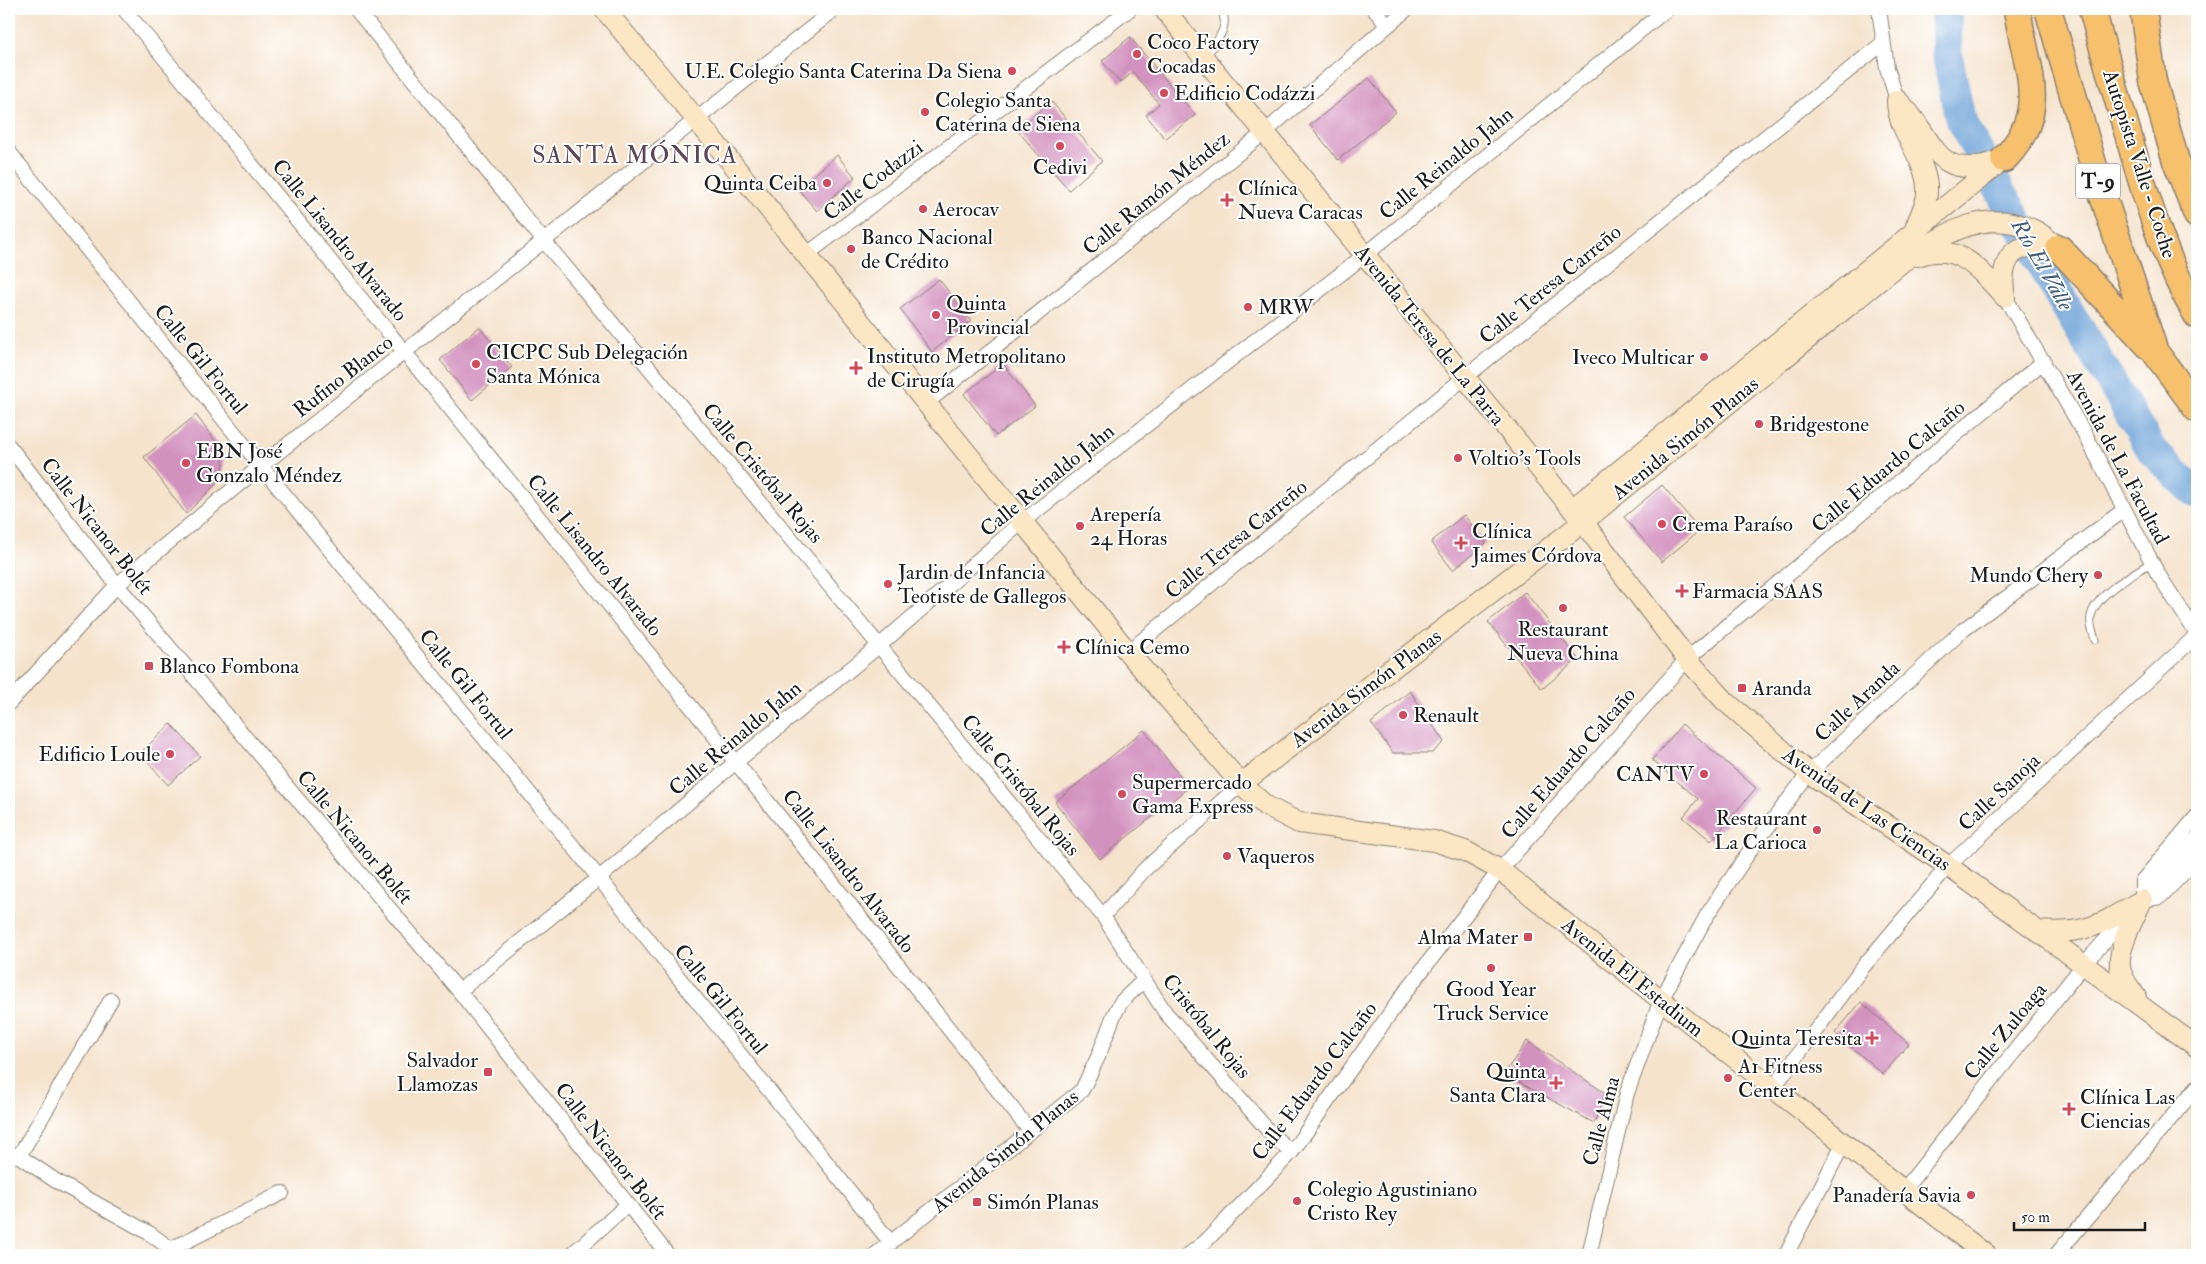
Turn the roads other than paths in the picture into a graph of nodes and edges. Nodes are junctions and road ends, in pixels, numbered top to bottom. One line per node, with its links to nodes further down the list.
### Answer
1 (124, 9): 33 (street, Calle Lisandro Alvarado)
2 (356, 9): 26 (street, Calle Cristóbal Rojas)
3 (604, 9): 20 (street, Avenida El Estadium)
4 (835, 9): 20 (street, Rufino Blanco)
5 (1130, 9): 29 (street, Calle Codazzi)
6 (1164, 9): 18 (street, Avenida Teresa de La Parra)
7 (1221, 9): 18 (lane)
8 (1374, 9): 16 (street)
9 (1407, 9): 16 (street, Calle Ramón Méndez)
10 (1667, 9): 28 (street, Calle Reinaldo Jahn)
11 (1879, 9): 17 (street)
12 (2017, 9): 23 (highway)
13 (2048, 9): 34 (highway, Autopista Valle - Coche / T-9)
14 (2092, 9): 32 (highway, Autopista Valle - Coche / T-9)
15 (2143, 9): 24 (highway)
16 (1387, 24): 21 (street, Calle Ramón Méndez)
17 (1883, 43): 19 (street); 36 (street, Calle Teresa Carreño)
18 (1205, 59): 21 (street, Avenida Teresa de La Parra)
19 (1897, 100): 23 (street); 25 (street)
20 (696, 119): 26 (street, Rufino Blanco); 29 (street, Avenida El Estadium)
21 (1264, 132): 28 (street, Avenida Teresa de La Parra); 37 (street, Calle Ramón Méndez)
22 (9, 152): 40 (street, Calle Gil Fortul)
23 (2004, 159): 25 (street, Avenida Simón Planas)
24 (2197, 215)
25 (1915, 229): 42 (street, Avenida Simón Planas)
26 (544, 241): 33 (street, Rufino Blanco); 48 (street, Calle Cristóbal Rojas)
27 (2059, 248): 30 (street, Avenida Simón Planas); 31 (street); 34 (highway, T-9)
28 (1365, 254): 36 (street, Avenida Teresa de La Parra); 43 (street, Calle Reinaldo Jahn)
29 (806, 255): 37 (street, Avenida El Estadium)
30 (1902, 262): 31 (street); 42 (street, Avenida Simón Planas)
31 (2005, 297): 35 (street, Avenida de La Facultad)
32 (2197, 315)
33 (406, 352): 40 (street, Rufino Blanco); 52 (street, Calle Lisandro Alvarado)
34 (2155, 352): 38 (highway, Autopista Valle - Coche / T-9)
35 (2044, 361): 41 (street, Avenida de La Facultad); 50 (street, Calle Eduardo Calcaño)
36 (1464, 378): 42 (street, Avenida Teresa de La Parra); 49 (street, Calle Teresa Carreño)
37 (926, 403): 43 (street, Avenida El Estadium)
38 (2197, 410)
39 (9, 446): 45 (street, Calle Nicanor Bolét)
40 (261, 466): 45 (street, Rufino Blanco); 60 (street, Calle Gil Fortul)
41 (2124, 510): 44 (street, Avenida de La Facultad); 53 (street, Calle Aranda)
42 (1578, 515): 50 (street, Avenida de Las Ciencias); 54 (street, Avenida Simón Planas)
43 (1022, 522): 48 (street, Calle Reinaldo Jahn); 49 (street, Avenida El Estadium)
44 (2152, 562): 46 (street, Avenida de La Facultad); 47 (lane)
45 (116, 585): 51 (street, Rufino Blanco); 66 (street, Calle Nicanor Bolét)
46 (2197, 634): 58 (street, Calle Sanoja)
47 (2095, 640)
48 (880, 645): 52 (street, Calle Reinaldo Jahn); 62 (street, Calle Cristóbal Rojas)
49 (1128, 652): 54 (street, Avenida El Estadium)
50 (1687, 659): 53 (street, Avenida de Las Ciencias); 59 (street, Calle Eduardo Calcaño)
51 (9, 703)
52 (736, 762): 60 (street, Calle Reinaldo Jahn); 73 (street, Calle Lisandro Alvarado)
53 (1809, 773): 58 (street, Avenida de Las Ciencias); 68 (street, Calle Aranda)
54 (1240, 784): 59 (street, Avenida El Estadium); 62 (street, Avenida Simón Planas)
55 (2197, 816): 61 (street)
56 (2197, 838): 61 (street)
57 (2197, 859): 61 (street, Calle Zuloaga)
58 (1948, 866): 63 (street, Avenida de Las Ciencias); 72 (street, Calle Sanoja)
59 (1500, 870): 68 (street, Avenida El Estadium); 75 (street, Calle Eduardo Calcaño)
60 (599, 878): 66 (street, Calle Reinaldo Jahn); 80 (street, Calle Gil Fortul)
61 (2142, 900): 63 (street); 64 (street, Calle Zuloaga); 69 (street)
62 (1103, 916): 65 (street, Cristóbal Rojas)
63 (2036, 931): 64 (street, Avenida de Las Ciencias)
64 (2084, 964): 69 (street, Avenida de Las Ciencias); 77 (street, Calle Zuloaga)
65 (1144, 980): 73 (street, Avenida Simón Planas); 75 (street, Cristóbal Rojas)
66 (459, 991): 79 (street, Calle Nicanor Bolét)
67 (111, 1000): 76 (street)
68 (1661, 1000): 72 (street, Avenida El Estadium); 86 (street, Calle Alma)
69 (2142, 1005): 70 (street, Avenida de Las Ciencias)
70 (2197, 1047)
71 (2197, 1087): 89 (street)
72 (1773, 1088): 74 (street, Avenida El Estadium)
73 (1030, 1131): 80 (street, Avenida Simón Planas)
74 (1843, 1144): 77 (street, Avenida El Estadium); 87 (street)
75 (1291, 1152): 85 (street, Calle Eduardo Calcaño)
76 (14, 1155): 81 (street)
77 (1903, 1190): 88 (street, Avenida El Estadium)
78 (282, 1193): 81 (street)
79 (627, 1205): 82 (street); 83 (street, Calle Nicanor Bolét)
80 (891, 1243): 84 (street, Avenida Simón Planas)
81 (173, 1252)
82 (571, 1255)
83 (668, 1255)
84 (875, 1255)
85 (1188, 1255)
86 (1589, 1255)
87 (1786, 1255)
88 (1986, 1255)
89 (2056, 1255)

